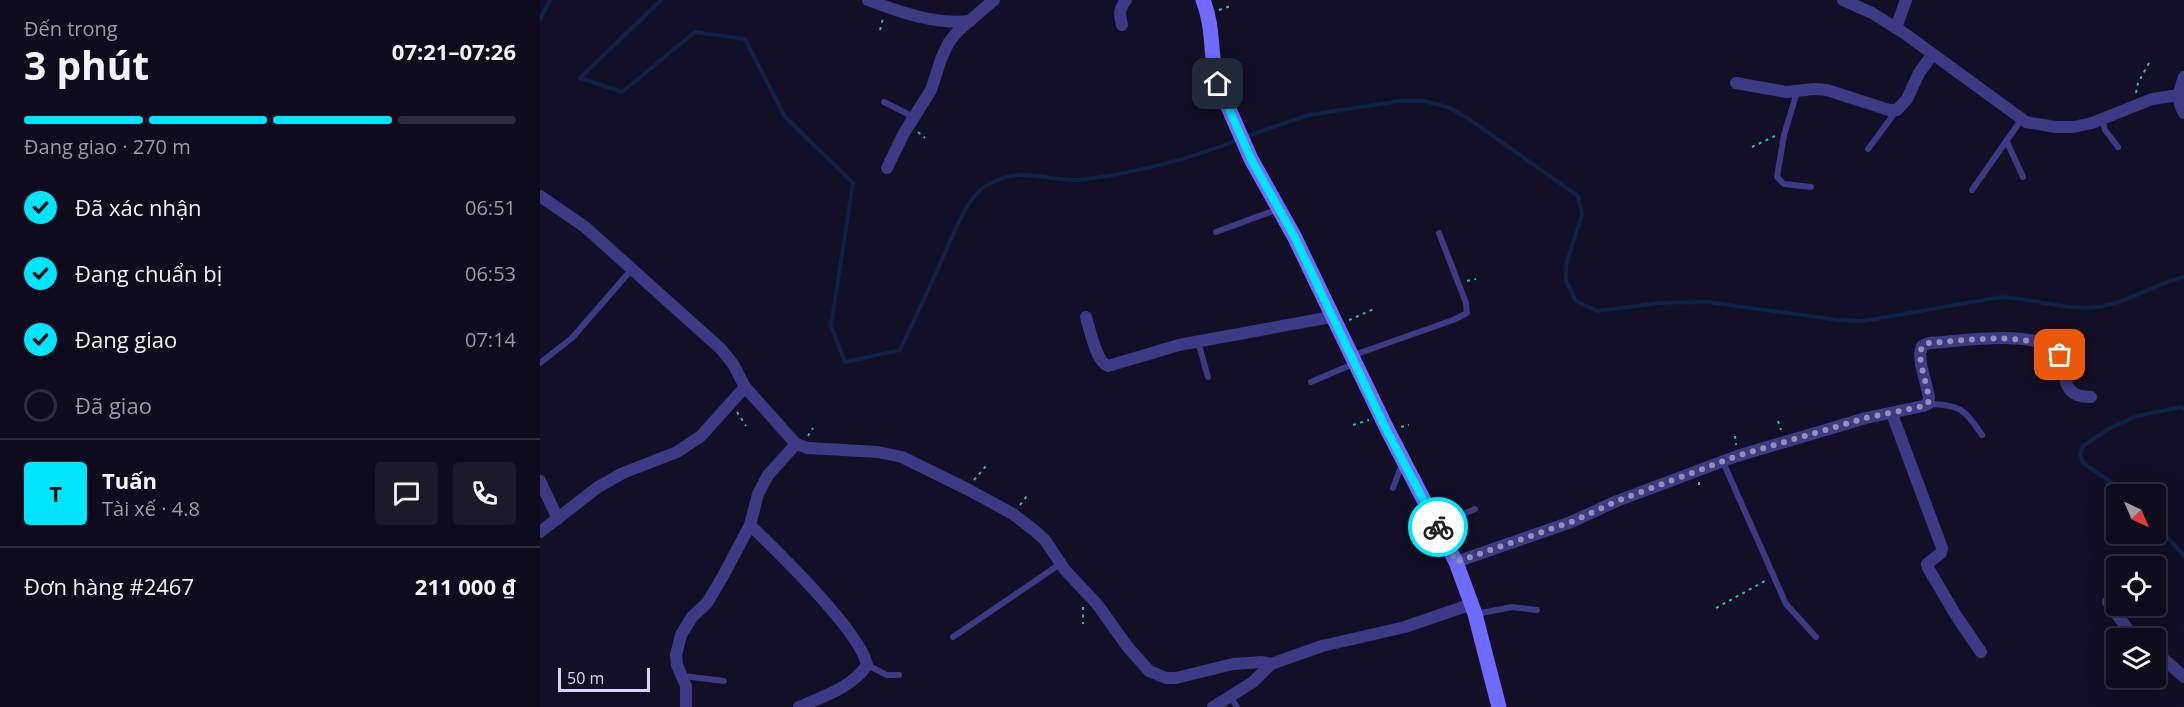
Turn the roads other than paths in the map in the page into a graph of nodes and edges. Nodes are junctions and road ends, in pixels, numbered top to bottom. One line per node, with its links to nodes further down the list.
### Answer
1 (868, 0): 7 (street)
2 (994, 0): 7 (street)
3 (1126, 0): 8 (street)
4 (1203, 0): 29 (street)
5 (1906, 0): 9 (street)
6 (1850, 1): 9 (street)
7 (970, 21): 18 (street)
8 (1122, 25)
9 (1896, 28): 10 (street)
10 (1932, 55): 16 (street); 20 (street)
11 (2184, 77): 14 (street)
12 (1736, 83): 13 (street)
13 (1797, 92): 16 (street); 26 (lane)
14 (2178, 95): 17 (street); 19 (street)
15 (884, 102): 18 (lane)
16 (1897, 110): 23 (lane)
17 (2184, 113)
18 (914, 117): 24 (street)
19 (2102, 119): 20 (street); 22 (lane)
20 (2021, 120): 21 (lane)
21 (2007, 142): 25 (lane); 27 (lane)
22 (2118, 147)
23 (1868, 149)
24 (887, 168)
25 (2023, 177)
26 (1811, 187)
27 (1972, 190)
28 (541, 197): 32 (street)
29 (1279, 209): 30 (lane); 34 (street)
30 (1216, 232)
31 (1440, 233): 36 (lane)
32 (633, 268): 37 (lane); 40 (street)
33 (1086, 317): 35 (street)
34 (1333, 321): 35 (street); 36 (street)
35 (1198, 342): 38 (lane)
36 (1352, 360): 39 (lane); 46 (street)
37 (540, 363)
38 (1208, 377)
39 (1311, 381)
40 (745, 387): 45 (street); 51 (street)
41 (2091, 397): 42 (street)
42 (1928, 404): 43 (street); 44 (lane)
43 (1892, 414): 47 (street); 61 (street)
44 (1982, 435)
45 (796, 444): 52 (street); 56 (street)
46 (1403, 461): 49 (lane); 53 (street)
47 (1723, 461): 55 (street); 60 (lane)
48 (540, 481): 51 (street)
49 (1393, 488)
50 (1475, 509): 53 (lane)
51 (558, 519): 54 (street)
52 (750, 525): 64 (street); 66 (street)
53 (1437, 525): 55 (street)
54 (540, 532)
55 (1456, 562): 57 (street)
56 (1060, 564): 59 (lane); 63 (street)
57 (1474, 609): 58 (lane); 63 (street); 73 (street)
58 (1537, 610)
59 (953, 637)
60 (1816, 637)
61 (1981, 652)
62 (2166, 661): 67 (street)
63 (1270, 664): 69 (street)
64 (867, 665): 65 (lane); 70 (street)
65 (899, 675)
66 (682, 676): 68 (lane); 71 (street)
67 (2184, 677)
68 (724, 681)
69 (1234, 702): 72 (street)
70 (806, 706)
71 (686, 707)
72 (1213, 707)
73 (1499, 707)

